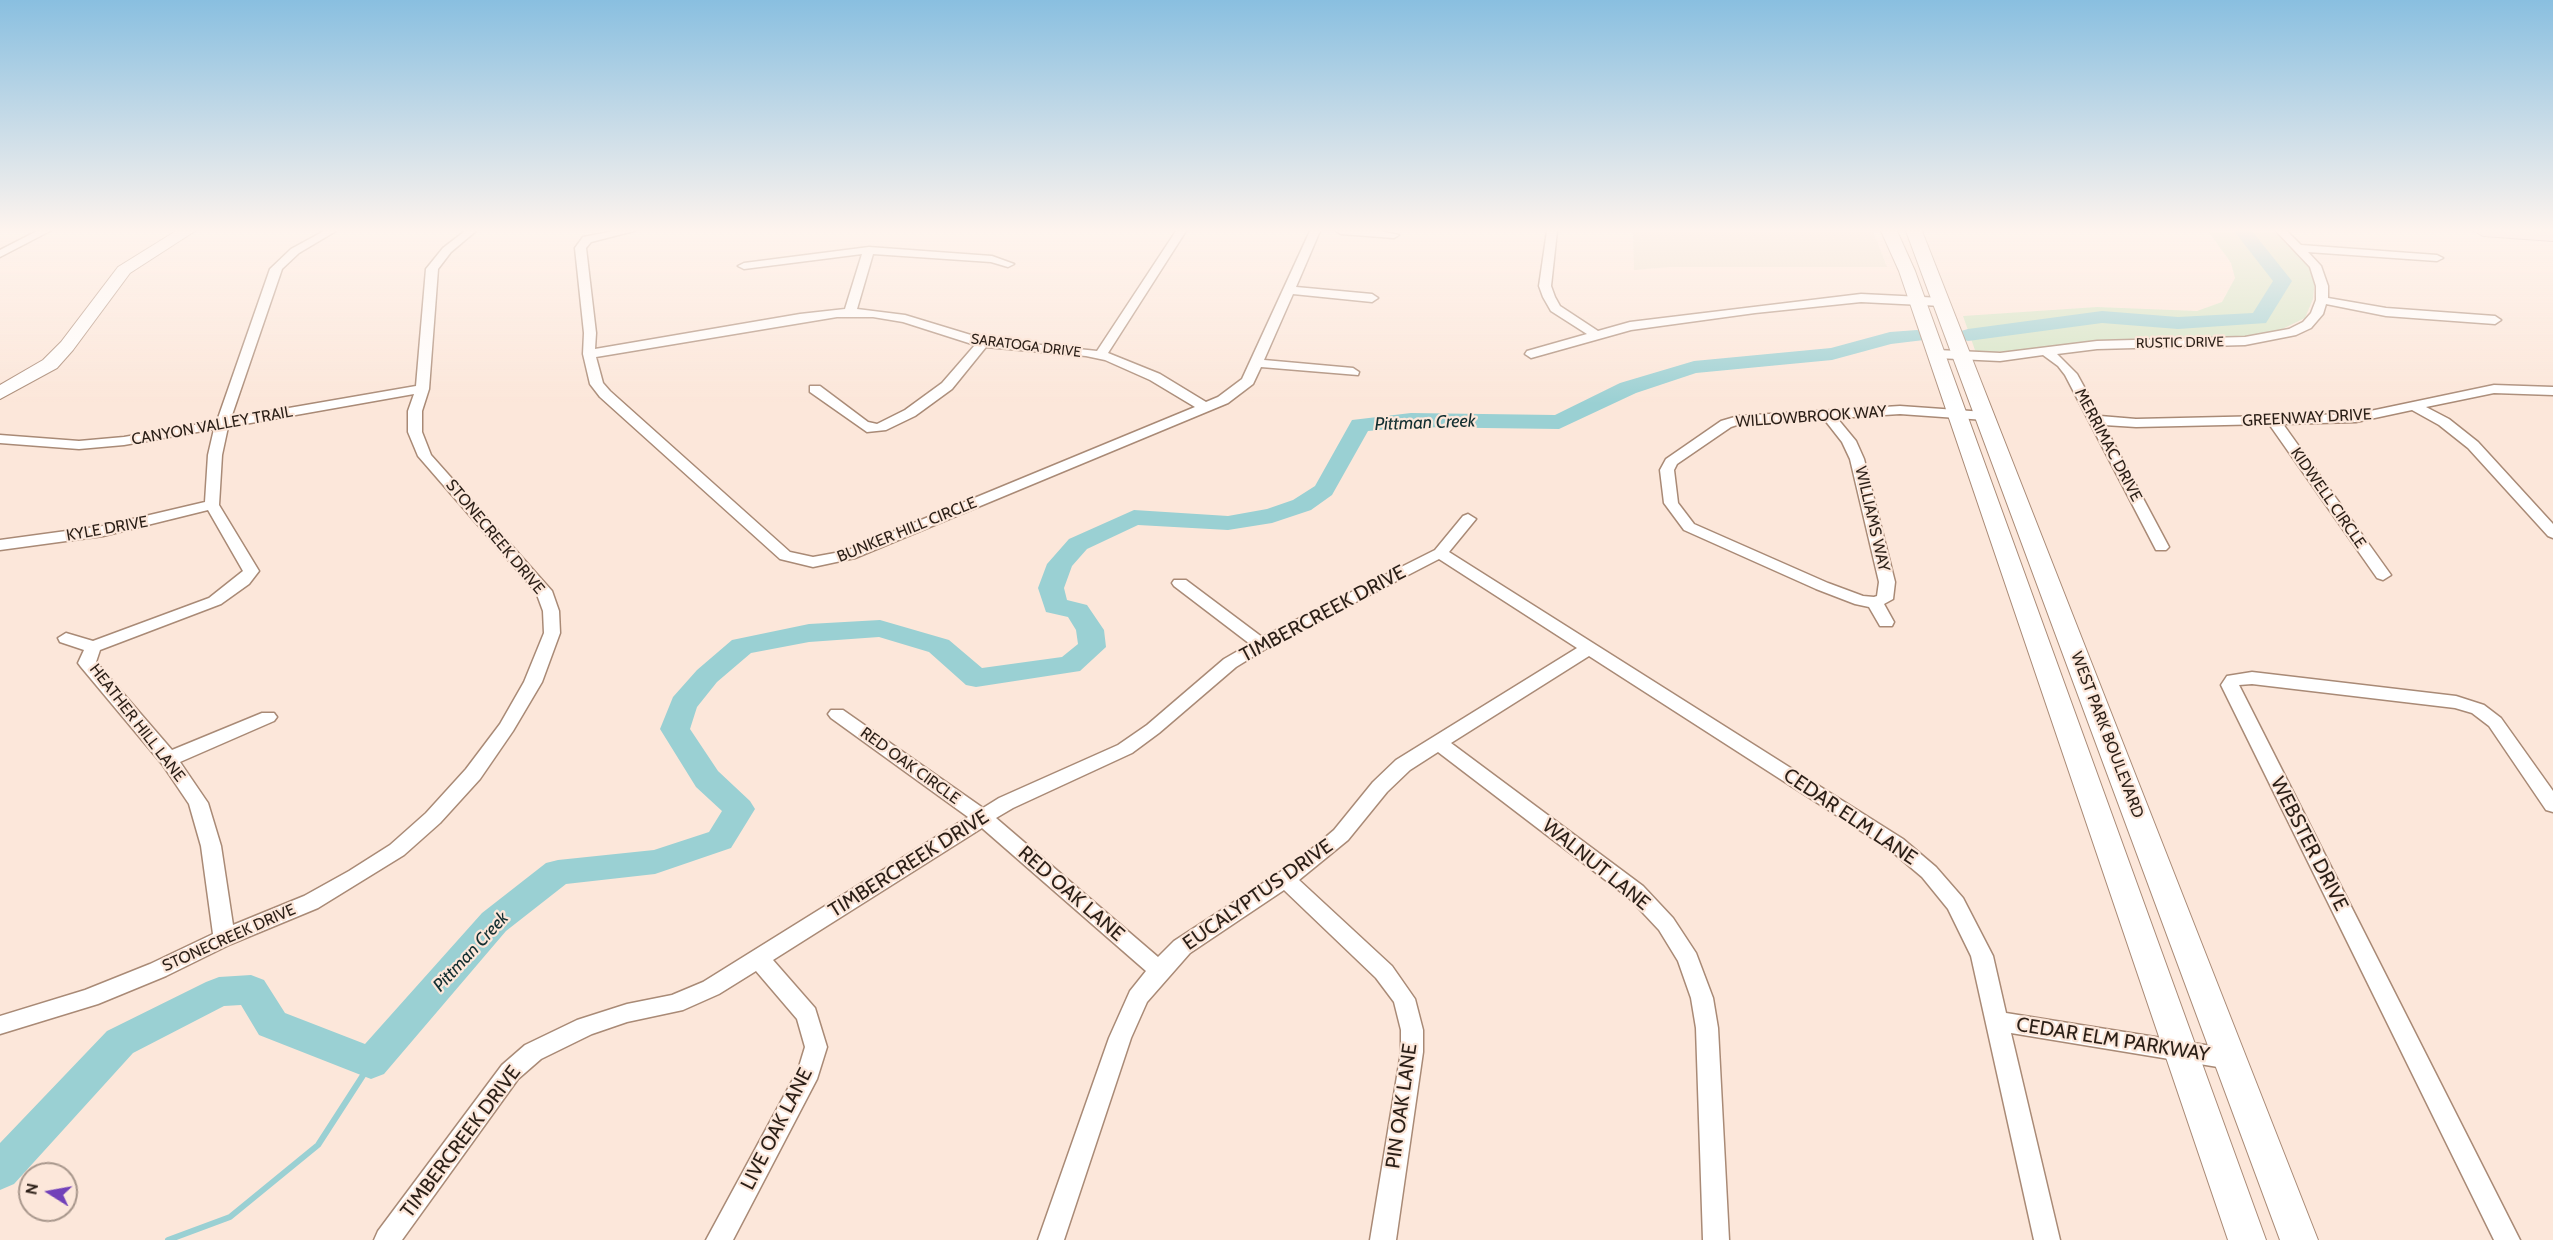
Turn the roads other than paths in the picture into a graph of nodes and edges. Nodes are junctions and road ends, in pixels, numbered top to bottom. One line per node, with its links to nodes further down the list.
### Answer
1 (110, 289): 30 (main road)
2 (269, 289): 38 (street)
3 (430, 289): 27 (street, STONECREEK DRIVE)
4 (585, 289): 21 (street, BUNKER HILL CIRCLE)
5 (857, 289): 16 (street)
6 (1144, 289): 24 (street)
7 (1546, 289): 18 (street)
8 (1913, 289): 13 (main road, WEST PARK BOULEVARD)
9 (1937, 289): 15 (main road, WEST PARK BOULEVARD)
10 (2321, 289): 14 (street)
11 (1289, 290): 12 (street); 25 (street, BUNKER HILL CIRCLE)
12 (1372, 298)
13 (1917, 300): 15 (street); 18 (street); 23 (main road, WEST PARK BOULEVARD)
14 (2322, 300): 17 (street); 20 (street, RUSTIC DRIVE)
15 (1942, 302): 23 (main road, WEST PARK BOULEVARD)
16 (850, 313): 19 (street, SARATOGA DRIVE); 21 (street, SARATOGA DRIVE)
17 (2495, 320)
18 (1596, 335): 22 (street)
19 (982, 343): 24 (street, SARATOGA DRIVE); 28 (street)
20 (2046, 351): 23 (street, RUSTIC DRIVE); 36 (street, MERRIMAC DRIVE)
21 (589, 354): 32 (street, BUNKER HILL CIRCLE)
22 (1531, 354)
23 (1949, 355): 34 (main road, WEST PARK BOULEVARD); 35 (main road, WEST PARK BOULEVARD)
24 (1100, 356): 32 (street, SARATOGA DRIVE)
25 (1256, 363): 26 (street); 32 (street, BUNKER HILL CIRCLE)
26 (1353, 372)
27 (422, 389): 38 (street, CANYON VALLEY TRAIL); 61 (street, STONECREEK DRIVE)
28 (815, 389)
29 (2553, 391): 31 (street, GREENWAY DRIVE)
30 (0, 393)
31 (2414, 406): 37 (street, GREENWAY DRIVE); 42 (street)
32 (1205, 407)
33 (1827, 414): 34 (street, WILLOWBROOK WAY); 48 (street, WILLIAMS WAY); 48 (street, WILLOWBROOK WAY)
34 (1957, 414): 35 (street, WILLOWBROOK WAY); 66 (main road, WEST PARK BOULEVARD)
35 (1985, 416): 67 (main road, WEST PARK BOULEVARD)
36 (2095, 420): 37 (street, GREENWAY DRIVE); 44 (street, MERRIMAC DRIVE)
37 (2274, 421): 46 (street, KIDWELL CIRCLE)
38 (222, 425): 39 (street, CANYON VALLEY TRAIL); 40 (street)
39 (0, 439)
40 (212, 505): 43 (street, KYLE DRIVE); 52 (street, HEATHER HILL LANE)
41 (1468, 519): 45 (street, TIMBERCREEK DRIVE)
42 (2553, 533)
43 (0, 545)
44 (2161, 546)
45 (1440, 553): 51 (street, TIMBERCREEK DRIVE); 53 (street, CEDAR ELM LANE)
46 (2383, 575)
47 (1180, 583): 51 (street)
48 (1875, 602): 49 (street)
49 (1886, 622)
50 (66, 638): 52 (street, HEATHER HILL LANE)
51 (1261, 644): 59 (street, TIMBERCREEK DRIVE)
52 (93, 647): 57 (street, HEATHER HILL LANE)
53 (1590, 648): 56 (street, EUCALYPTUS DRIVE); 64 (street, CEDAR ELM LANE)
54 (837, 714): 59 (street, RED OAK CIRCLE)
55 (268, 717): 57 (street)
56 (1437, 742): 60 (street, EUCALYPTUS DRIVE); 72 (street, WALNUT LANE)
57 (169, 759): 61 (street, HEATHER HILL LANE)
58 (2553, 805): 76 (street, WEBSTER DRIVE)
59 (983, 818): 62 (street, TIMBERCREEK DRIVE); 63 (street, RED OAK LANE)
60 (1285, 879): 63 (street, EUCALYPTUS DRIVE); 71 (street, PIN OAK LANE)
61 (224, 938): 65 (street, STONECREEK DRIVE)
62 (759, 959): 68 (street, TIMBERCREEK DRIVE); 69 (street, LIVE OAK LANE)
63 (1159, 970): 70 (street, EUCALYPTUS DRIVE)
64 (1996, 1021): 66 (street, CEDAR ELM PARKWAY); 73 (street, CEDAR ELM LANE)
65 (0, 1025)
66 (2181, 1051): 67 (street, CEDAR ELM PARKWAY); 74 (main road, WEST PARK BOULEVARD)
67 (2230, 1059): 75 (main road, WEST PARK BOULEVARD)
68 (387, 1240)
69 (718, 1240)
70 (1051, 1240)
71 (1383, 1240)
72 (1716, 1240)
73 (2047, 1240)
74 (2247, 1240)
75 (2299, 1240)
76 (2507, 1240)

